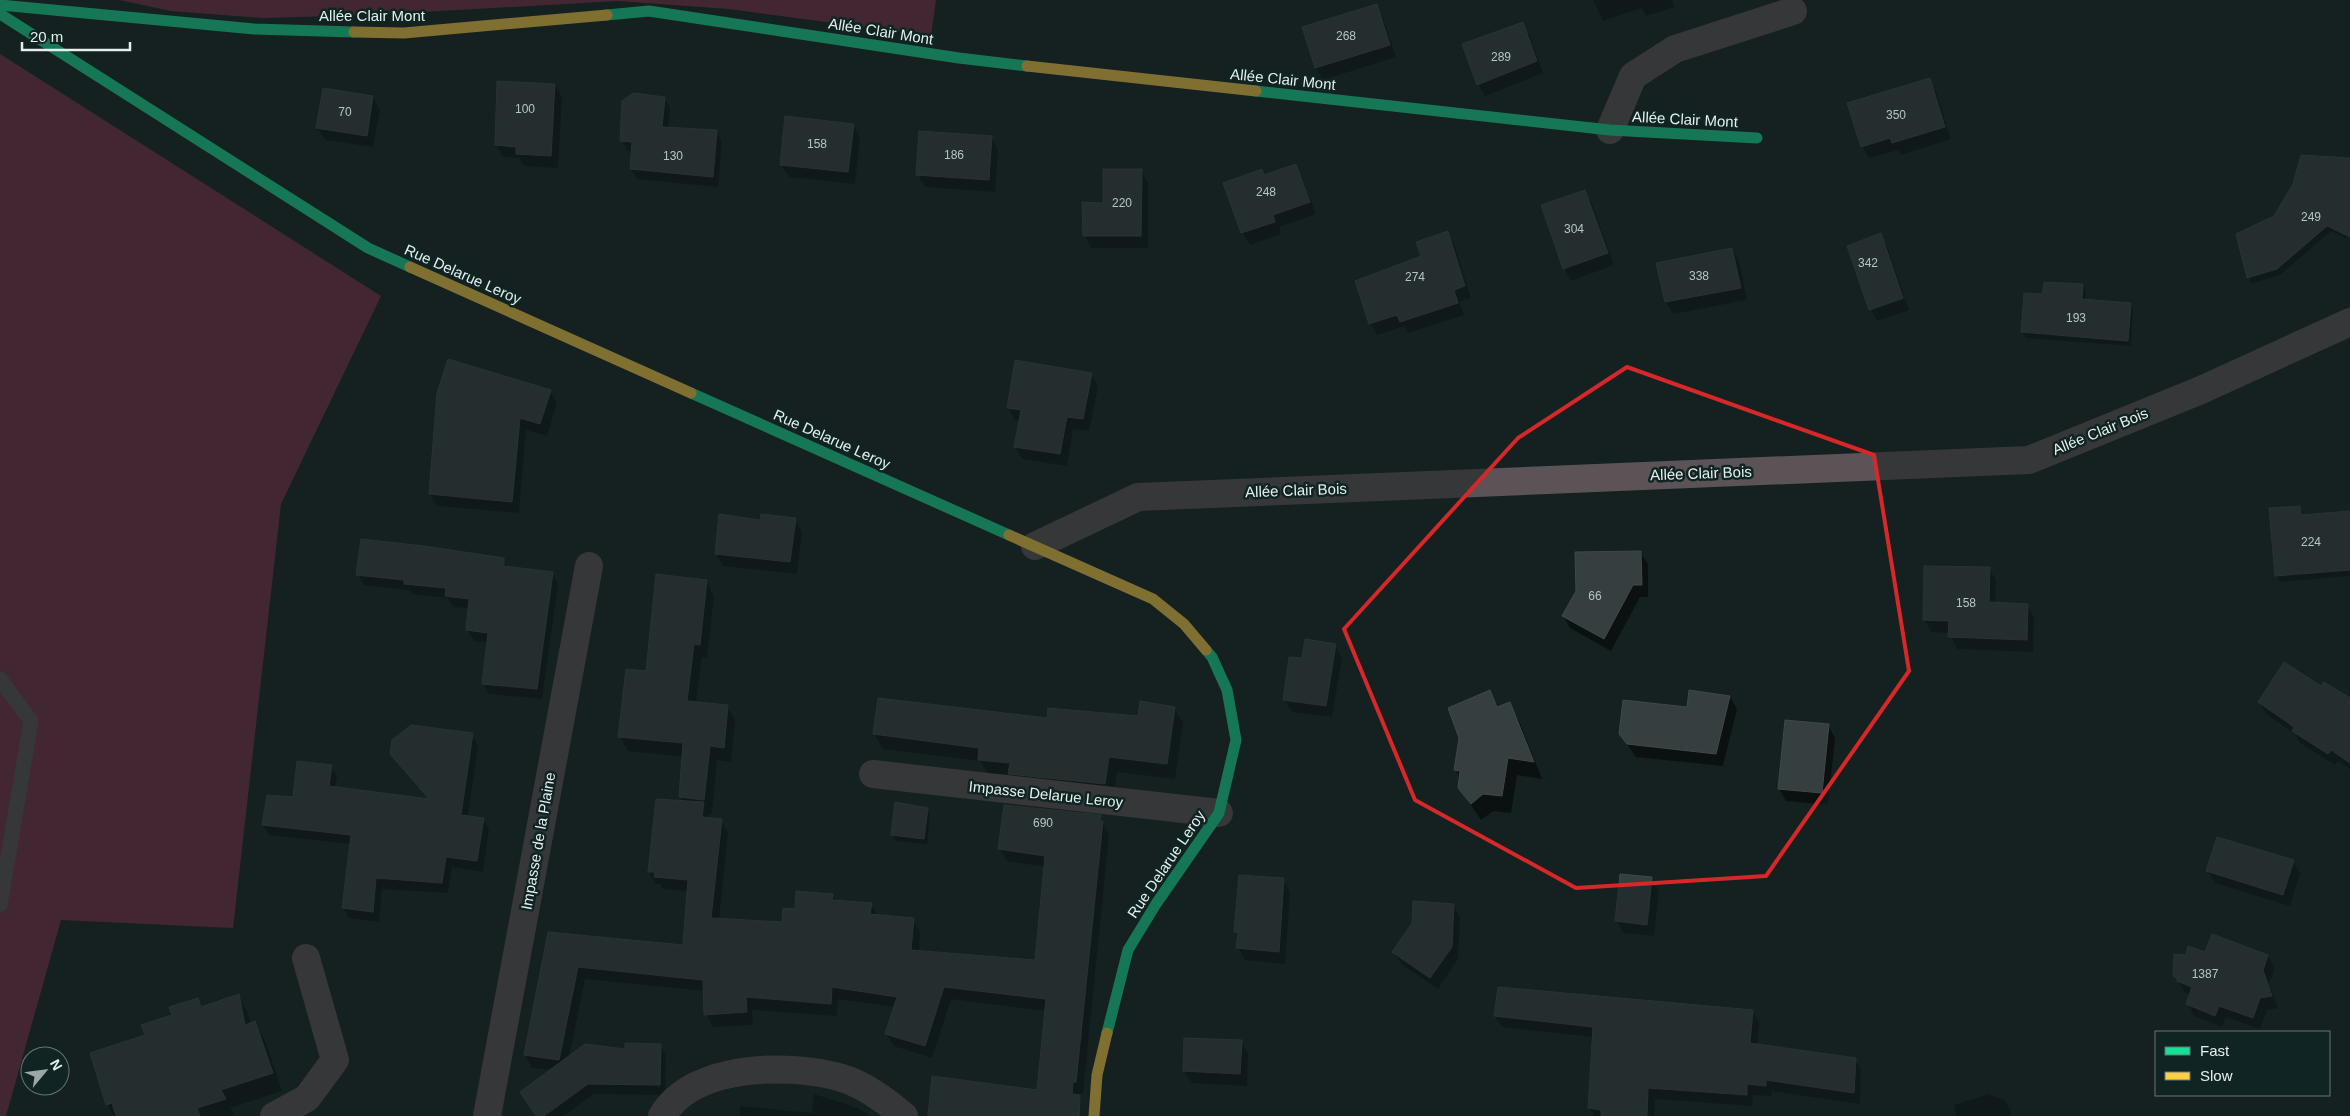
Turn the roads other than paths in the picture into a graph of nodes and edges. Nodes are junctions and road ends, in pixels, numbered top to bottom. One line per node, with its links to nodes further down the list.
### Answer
1 (0, 4): 4 (street, Allée Clair Mont)
2 (1794, 11): 4 (street)
3 (0, 14): 7 (street, Rue Delarue Leroy)
4 (1610, 130): 5 (street, Allée Clair Mont)
5 (1757, 138)
6 (2350, 322): 7 (street, Allée Clair Bois)
7 (1035, 546): 11 (street, Rue Delarue Leroy)
8 (589, 566): 15 (street, Impasse de la Plaine)
9 (0, 679): 12 (lane)
10 (873, 774): 11 (street, Impasse Delarue Leroy)
11 (1219, 813): 18 (street, Rue Delarue Leroy)
12 (0, 905)
13 (306, 958): 14 (street)
14 (274, 1116)
15 (488, 1116)
16 (662, 1116): 17 (street)
17 (904, 1116)
18 (1094, 1116)

